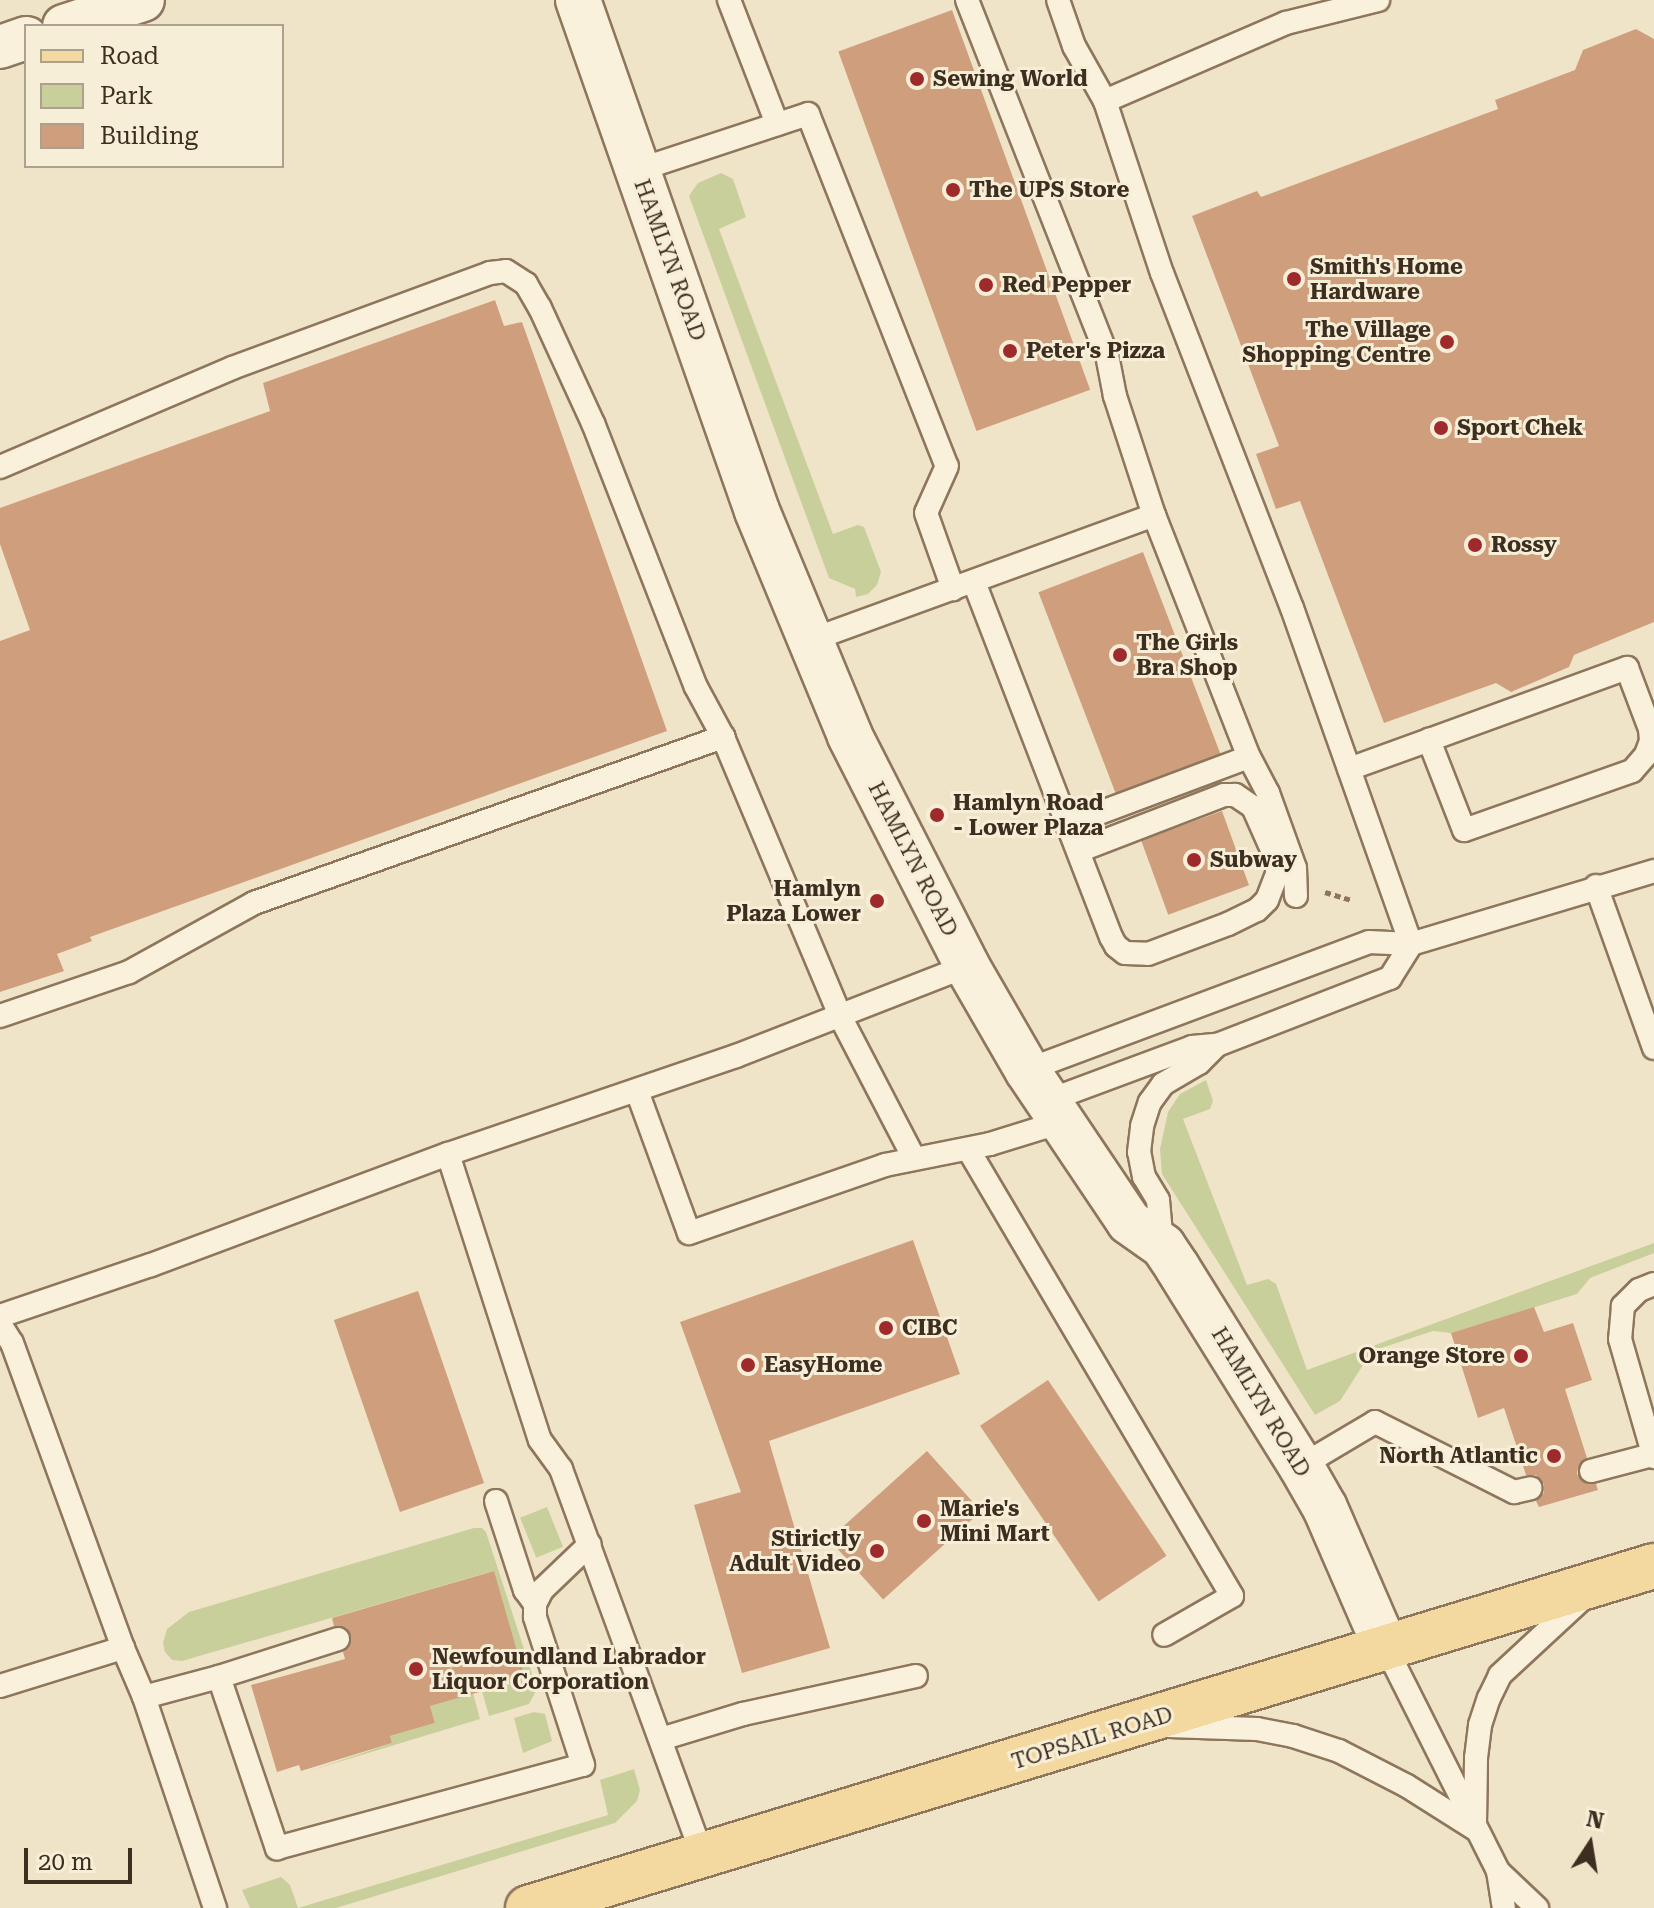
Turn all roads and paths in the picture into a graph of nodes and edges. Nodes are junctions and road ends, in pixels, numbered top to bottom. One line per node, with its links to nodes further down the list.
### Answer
1 (143, 0): 7 (street)
2 (578, 0): 12 (street, HAMLYN ROAD)
3 (729, 0): 11 (lane)
4 (967, 0): 14 (lane)
5 (1058, 0): 10 (lane)
6 (1378, 0): 10 (lane)
7 (70, 24)
8 (24, 39): 9 (street)
9 (0, 47)
10 (1105, 101): 20 (lane)
11 (777, 124): 12 (lane); 15 (lane)
12 (638, 170): 16 (street, HAMLYN ROAD)
13 (0, 467): 17 (lane)
14 (1154, 515): 15 (lane); 19 (lane)
15 (963, 585): 16 (lane); 21 (lane)
16 (811, 640): 27 (street, HAMLYN ROAD)
17 (723, 737): 28 (lane); 29 (lane)
18 (1429, 740): 18 (lane); 20 (lane)
19 (1249, 757): 21 (lane); 25 (lane)
20 (1349, 769): 26 (lane)
21 (1067, 825): 22 (lane)
22 (1078, 851): 22 (lane)
23 (1654, 871): 24 (lane)
24 (1596, 886): 26 (lane); 31 (lane)
25 (1296, 896)
26 (1411, 944): 30 (lane); 33 (lane)
27 (967, 966): 29 (lane); 33 (street, HAMLYN ROAD)
28 (0, 1016)
29 (841, 1018): 32 (lane); 36 (lane)
30 (1217, 1045): 33 (lane); 37 (lane)
31 (1654, 1048)
32 (637, 1091): 35 (lane); 36 (lane)
33 (1045, 1097): 34 (lane); 37 (street, HAMLYN ROAD)
34 (968, 1149): 36 (lane); 50 (lane)
35 (448, 1154): 39 (lane); 46 (lane)
36 (914, 1158)
37 (1163, 1246): 42 (street, HAMLYN ROAD)
38 (1654, 1284): 41 (lane)
39 (0, 1316)
40 (0, 1324): 53 (lane)
41 (1653, 1456): 43 (lane)
42 (1301, 1466): 44 (lane); 52 (street, HAMLYN ROAD)
43 (1591, 1471)
44 (1531, 1488)
45 (496, 1501): 49 (lane)
46 (590, 1544): 49 (lane); 59 (lane)
47 (1654, 1566): 48 (main road, TOPSAIL ROAD)
48 (1599, 1585): 52 (main road, TOPSAIL ROAD); 60 (lane)
49 (535, 1604): 55 (lane)
50 (1164, 1635)
51 (338, 1639): 55 (lane)
52 (1385, 1646): 58 (main road, TOPSAIL ROAD); 60 (lane)
53 (123, 1648): 56 (lane); 57 (lane)
54 (916, 1676): 59 (lane)
55 (219, 1677): 57 (lane)
56 (0, 1686)
57 (144, 1697): 63 (lane)
58 (1136, 1725): 60 (lane); 61 (main road, TOPSAIL ROAD)
59 (661, 1739): 61 (lane)
60 (1475, 1829): 62 (lane)
61 (702, 1855): 64 (main road, TOPSAIL ROAD)
62 (1498, 1871): 65 (lane); 66 (lane)
63 (215, 1908)
64 (528, 1908)
65 (1504, 1908)
66 (1537, 1908)

